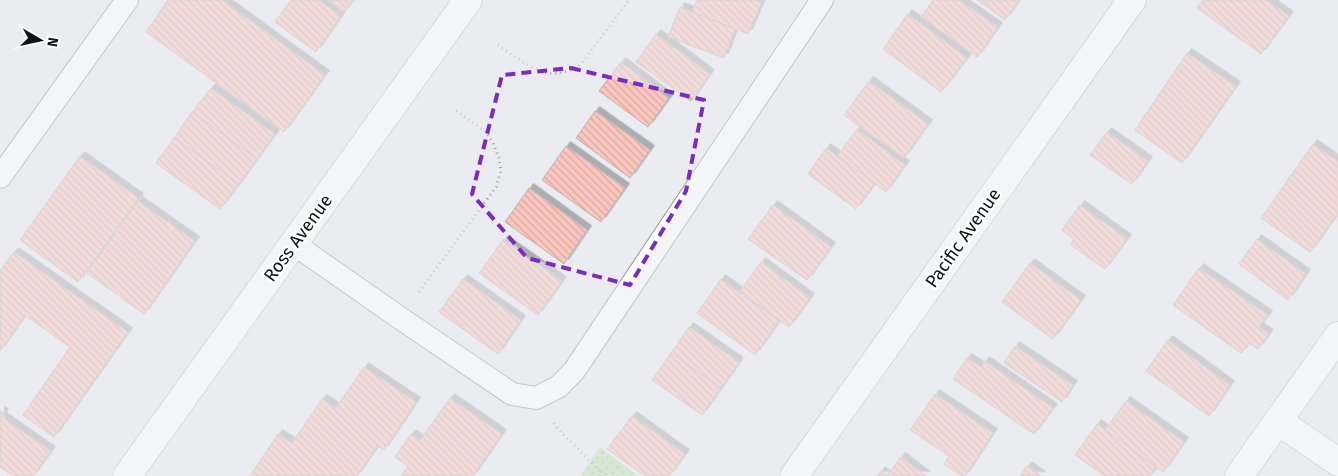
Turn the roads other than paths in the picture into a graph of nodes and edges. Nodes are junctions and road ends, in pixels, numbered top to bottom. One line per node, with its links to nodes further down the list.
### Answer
1 (127, 0): 5 (lane)
2 (468, 0): 6 (street, Ross Avenue)
3 (822, 0): 6 (lane)
4 (1132, 0): 11 (street, Pacific Avenue)
5 (0, 177)
6 (294, 244): 10 (street, Ross Avenue)
7 (1338, 336): 8 (street)
8 (1278, 421): 9 (street); 12 (street)
9 (1338, 462)
10 (127, 476)
11 (794, 476)
12 (1239, 476)

